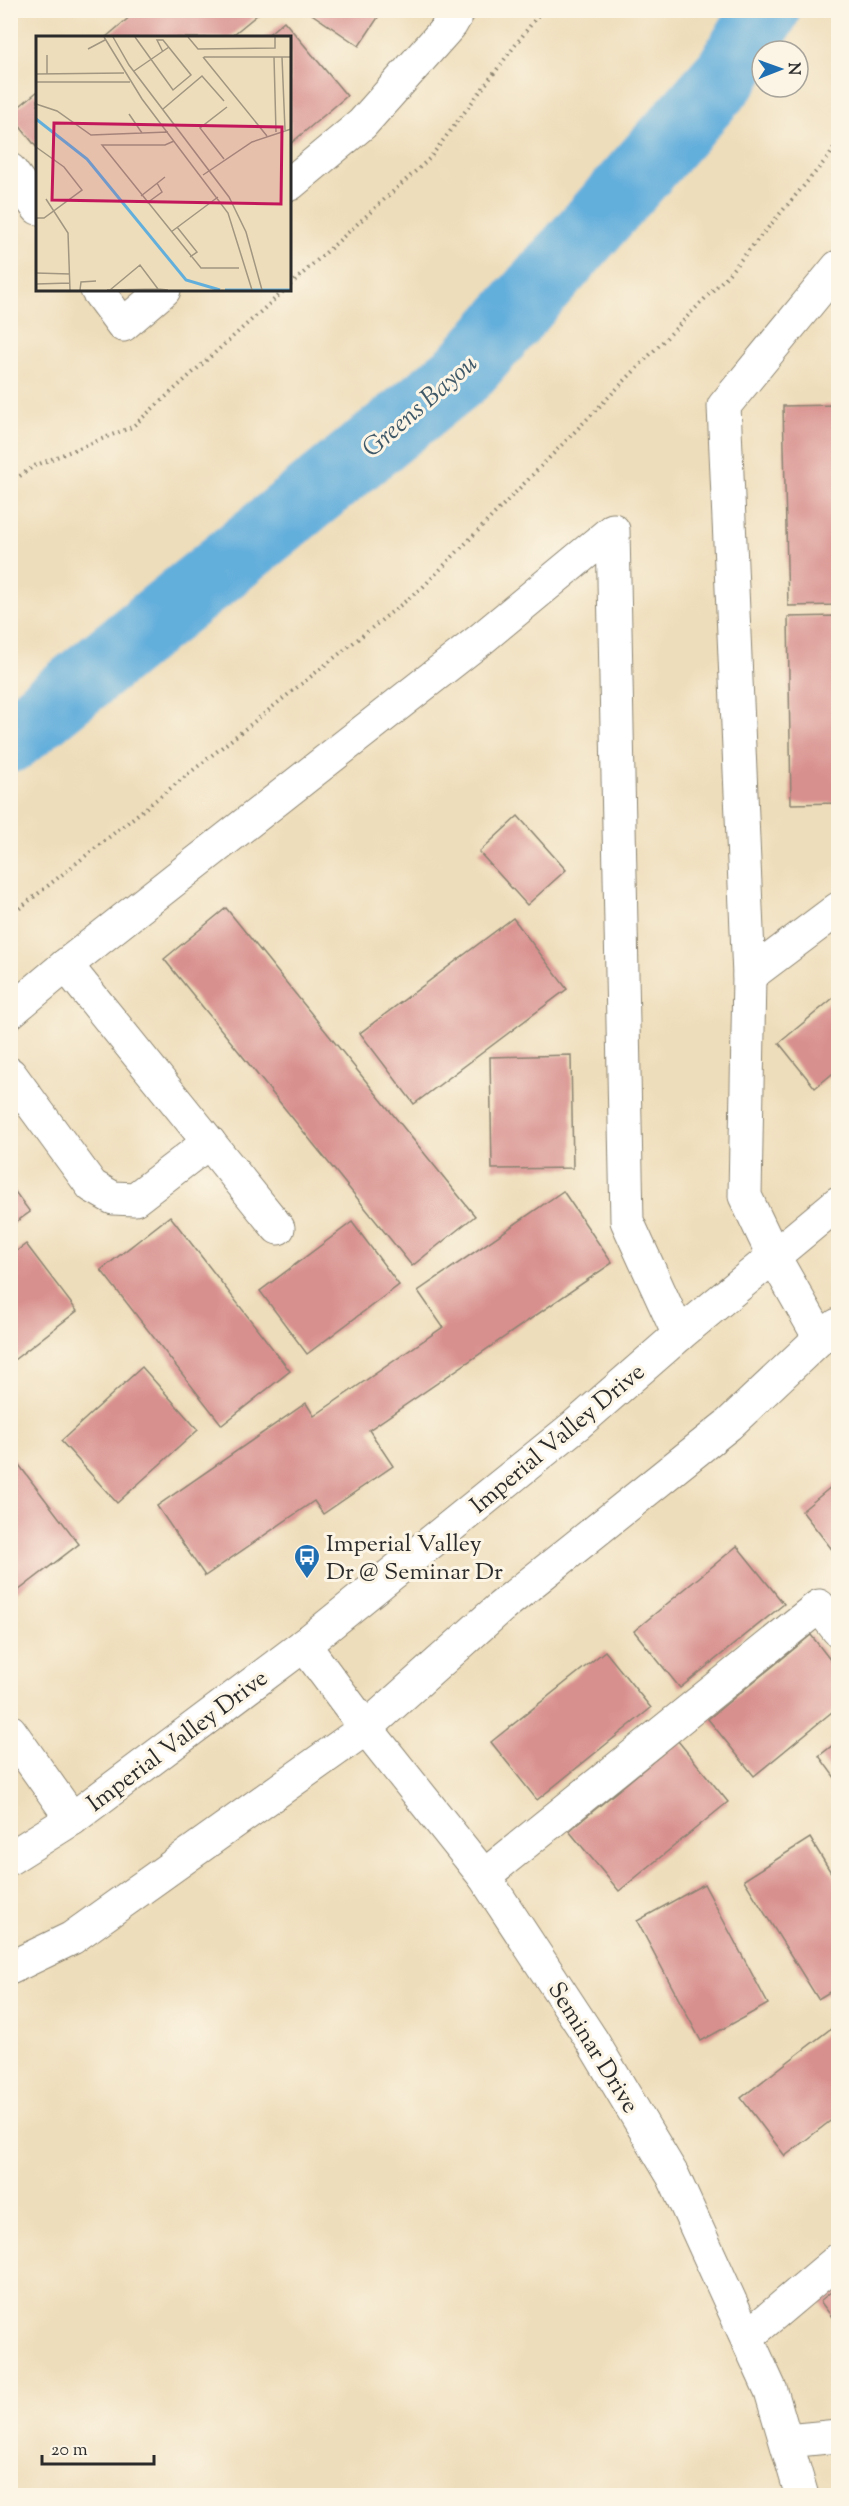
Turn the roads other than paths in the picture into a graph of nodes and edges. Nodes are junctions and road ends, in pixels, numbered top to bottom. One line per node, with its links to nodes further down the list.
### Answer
1 (459, 10): 3 (main road)
2 (10, 170): 4 (main road)
3 (291, 183)
4 (36, 205)
5 (838, 267): 10 (main road)
6 (98, 291): 7 (main road)
7 (163, 291)
8 (838, 909): 10 (main road)
9 (66, 965): 11 (main road); 13 (main road); 18 (main road)
10 (749, 976): 16 (main road)
11 (10, 1012)
12 (10, 1074): 13 (main road)
13 (209, 1142): 15 (main road)
14 (838, 1203): 16 (main road, Imperial Valley Drive)
15 (278, 1228)
16 (774, 1257): 17 (main road); 18 (main road, Imperial Valley Drive)
17 (830, 1332): 21 (main road)
18 (679, 1335): 20 (main road, Imperial Valley Drive)
19 (838, 1630): 25 (main road)
20 (304, 1645): 21 (main road, Seminar Drive); 23 (main road, Imperial Valley Drive)
21 (366, 1728): 25 (main road, Seminar Drive); 26 (main road)
22 (10, 1731): 23 (main road)
23 (72, 1819): 24 (main road, Imperial Valley Drive)
24 (10, 1858)
25 (484, 1876): 28 (main road, Seminar Drive)
26 (10, 1968)
27 (838, 2260): 28 (main road)
28 (748, 2336): 30 (main road, Seminar Drive)
29 (838, 2436): 30 (main road)
30 (787, 2441): 31 (main road, Seminar Drive)
31 (802, 2496)

